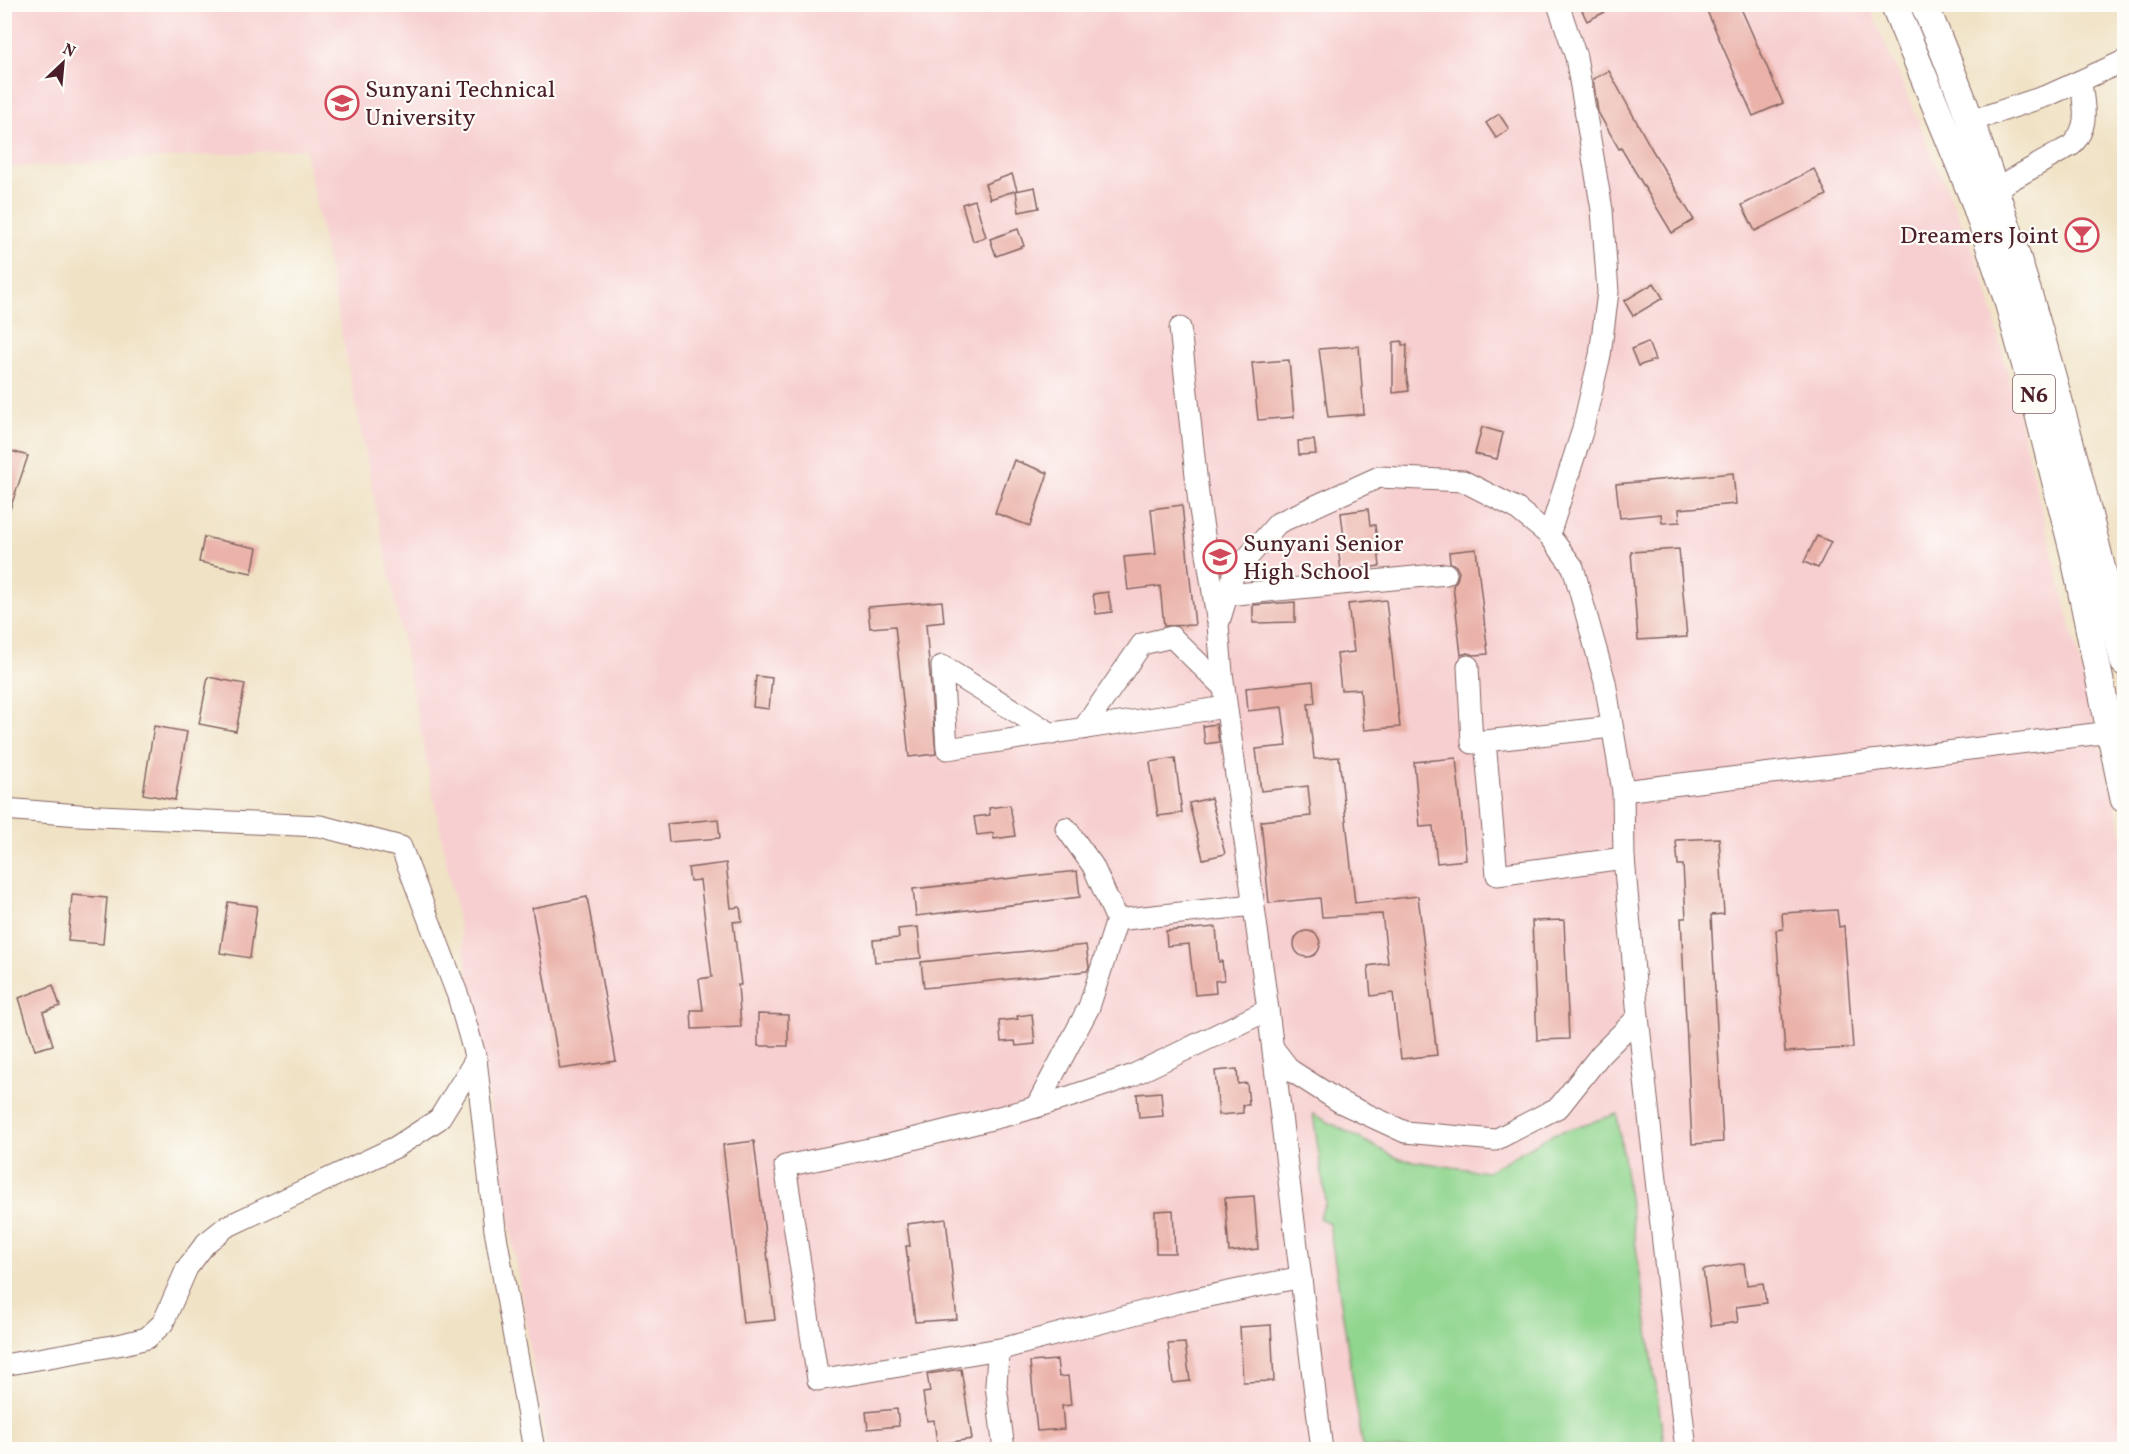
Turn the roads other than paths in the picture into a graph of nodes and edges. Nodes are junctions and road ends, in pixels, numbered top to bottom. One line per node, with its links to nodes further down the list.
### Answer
1 (1558, 4): 9 (street)
2 (1894, 4): 7 (main road, N6)
3 (1924, 4): 6 (main road, N6)
4 (2124, 61): 5 (street)
5 (2081, 81): 6 (street); 7 (street)
6 (1971, 121): 7 (main road, N6)
7 (1985, 195): 13 (main road, N6); 18 (main road, N6)
8 (1180, 328): 12 (street)
9 (1549, 535): 11 (street); 16 (street)
10 (1446, 574): 11 (street)
11 (1227, 595): 12 (street)
12 (1218, 625): 15 (street)
13 (2124, 662)
14 (1468, 666): 20 (street)
15 (1225, 698): 17 (street); 17 (street); 26 (street)
16 (1612, 727): 20 (street); 21 (street)
17 (1083, 729): 19 (street)
18 (2111, 732): 21 (street); 22 (main road, N6)
19 (1052, 734): 19 (street)
20 (1485, 741): 25 (street)
21 (1623, 791): 25 (street)
22 (2124, 799)
23 (4, 809): 31 (street)
24 (1066, 828): 27 (street)
25 (1624, 858): 29 (street)
26 (1253, 905): 27 (street); 28 (street)
27 (1117, 920): 32 (street)
28 (1268, 1010): 30 (street); 32 (street)
29 (1638, 1017): 30 (street); 39 (street)
30 (1273, 1047): 33 (street)
31 (476, 1059): 35 (street); 36 (street)
32 (1036, 1107): 34 (street)
33 (1301, 1277): 34 (street); 38 (street)
34 (1005, 1348): 37 (street)
35 (4, 1365)
36 (534, 1449)
37 (1004, 1449)
38 (1322, 1449)
39 (1686, 1449)

